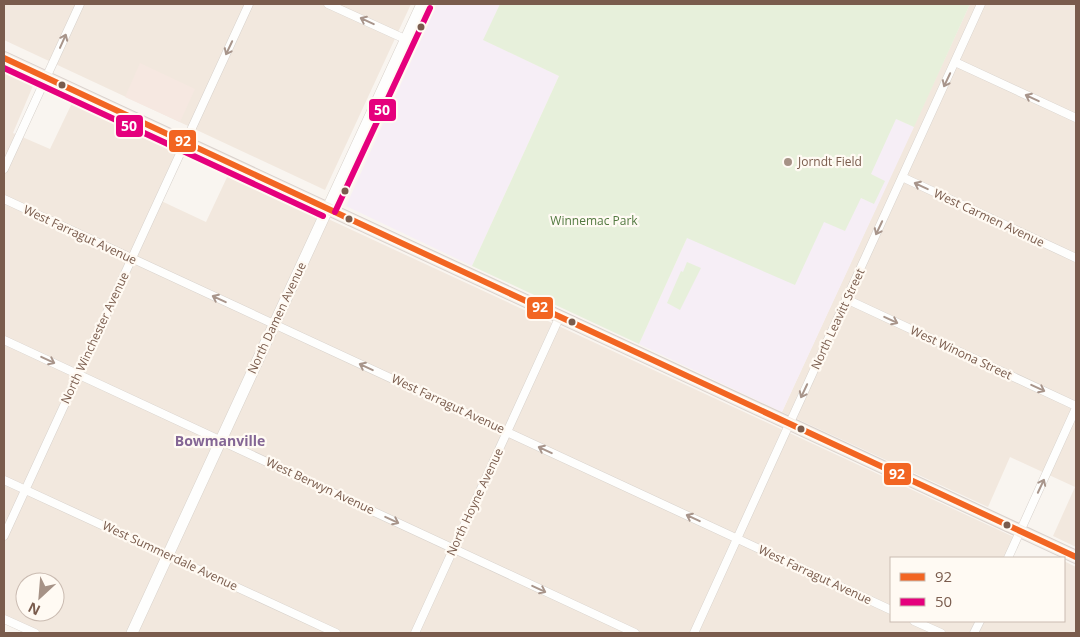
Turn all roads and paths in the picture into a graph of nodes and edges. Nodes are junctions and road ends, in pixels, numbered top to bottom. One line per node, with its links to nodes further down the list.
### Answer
1 (80, 4): 9 (street, one-way to 1)
2 (249, 4): 11 (street, North Winchester Avenue, one-way to 11)
3 (328, 4): 6 (street, one-way to 3)
4 (422, 4): 6 (street, North Damen Avenue)
5 (981, 4): 8 (street, North Leavitt Street)
6 (405, 39): 15 (street, North Damen Avenue)
7 (4, 58): 9 (main road)
8 (954, 62): 10 (street, one-way to 8); 13 (street, North Leavitt Street, one-way to 13)
9 (46, 78): 11 (main road); 12 (street)
10 (1076, 118)
11 (185, 142): 15 (main road); 16 (street, North Winchester Avenue)
12 (4, 169)
13 (902, 177): 17 (street, West Carmen Avenue, one-way to 13); 18 (street, North Leavitt Street, one-way to 18)
14 (4, 200): 16 (street, West Farragut Avenue)
15 (327, 208): 19 (main road); 20 (street, North Damen Avenue)
16 (132, 258): 20 (street, West Farragut Avenue, one-way to 16); 22 (street, North Winchester Avenue)
17 (1076, 258)
18 (846, 299): 23 (street, West Winona Street, one-way to 23); 24 (street, North Leavitt Street, one-way to 24)
19 (560, 316): 24 (main road); 25 (street, North Hoyne Avenue)
20 (274, 324): 25 (street, West Farragut Avenue, one-way to 20); 26 (street, North Damen Avenue)
21 (4, 340): 22 (street, West Berwyn Avenue, one-way to 22)
22 (78, 374): 26 (street, West Berwyn Avenue); 28 (street, North Winchester Avenue)
23 (1076, 407): 29 (street, one-way to 23)
24 (790, 423): 29 (main road); 31 (street, North Leavitt Street)
25 (507, 432): 31 (street, West Farragut Avenue, one-way to 25); 32 (street, North Hoyne Avenue)
26 (221, 441): 32 (street, West Berwyn Avenue, one-way to 32); 33 (street, North Damen Avenue)
27 (4, 480): 28 (street, West Summerdale Avenue)
28 (25, 490): 30 (street, North Winchester Avenue); 33 (street, West Summerdale Avenue)
29 (1020, 531): 34 (street); 35 (main road)
30 (4, 536)
31 (737, 538): 36 (street, West Farragut Avenue); 44 (street, North Leavitt Street)
32 (453, 549): 42 (street, North Hoyne Avenue); 43 (street, West Berwyn Avenue, one-way to 43)
33 (168, 556): 40 (street, North Damen Avenue); 41 (street, West Summerdale Avenue)
34 (1008, 557)
35 (1076, 557)
36 (890, 610)
37 (4, 619): 39 (street)
38 (916, 622): 45 (street)
39 (35, 633)
40 (132, 633)
41 (336, 633)
42 (415, 633)
43 (635, 633)
44 (694, 633)
45 (940, 633)

